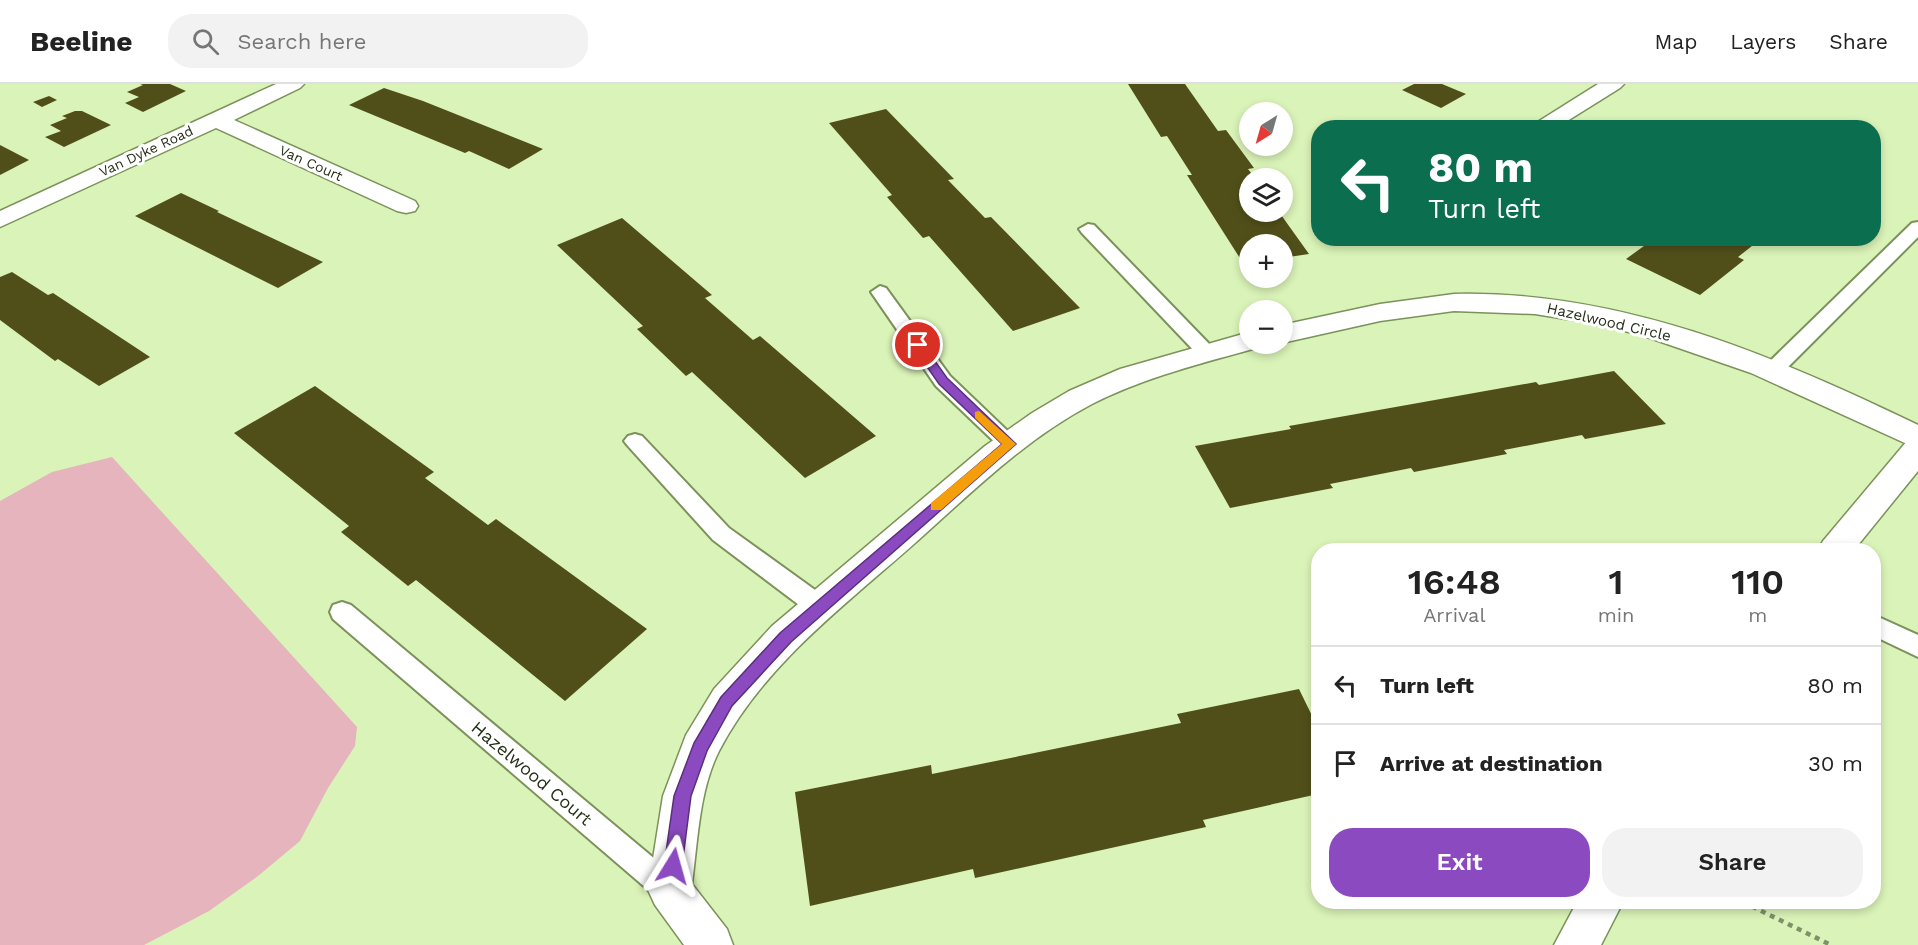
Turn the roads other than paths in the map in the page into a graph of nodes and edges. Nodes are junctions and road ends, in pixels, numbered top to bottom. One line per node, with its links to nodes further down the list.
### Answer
1 (293, 84): 3 (street, Van Dyke Road)
2 (1613, 84): 4 (street)
3 (215, 119): 5 (street, Van Court); 6 (street, Van Dyke Road)
4 (1552, 120)
5 (406, 206)
6 (0, 220)
7 (1918, 227): 13 (lane)
8 (1088, 229): 12 (lane)
9 (880, 292): 16 (lane)
10 (1293, 332): 13 (street, Hazelwood Circle)
11 (1239, 344): 12 (street)
12 (1207, 353): 16 (street)
13 (1772, 371): 14 (street, Hazelwood Circle)
14 (1918, 438)
15 (635, 441): 19 (lane)
16 (1010, 444): 19 (street)
17 (1918, 449): 18 (street)
18 (1840, 543)
19 (820, 607): 23 (street)
20 (342, 612): 23 (lane, Hazelwood Court)
21 (1881, 629): 22 (lane)
22 (1918, 647)
23 (670, 890): 25 (street, Hazelwood Court)
24 (1597, 909): 26 (street)
25 (711, 945)
26 (1576, 945)

